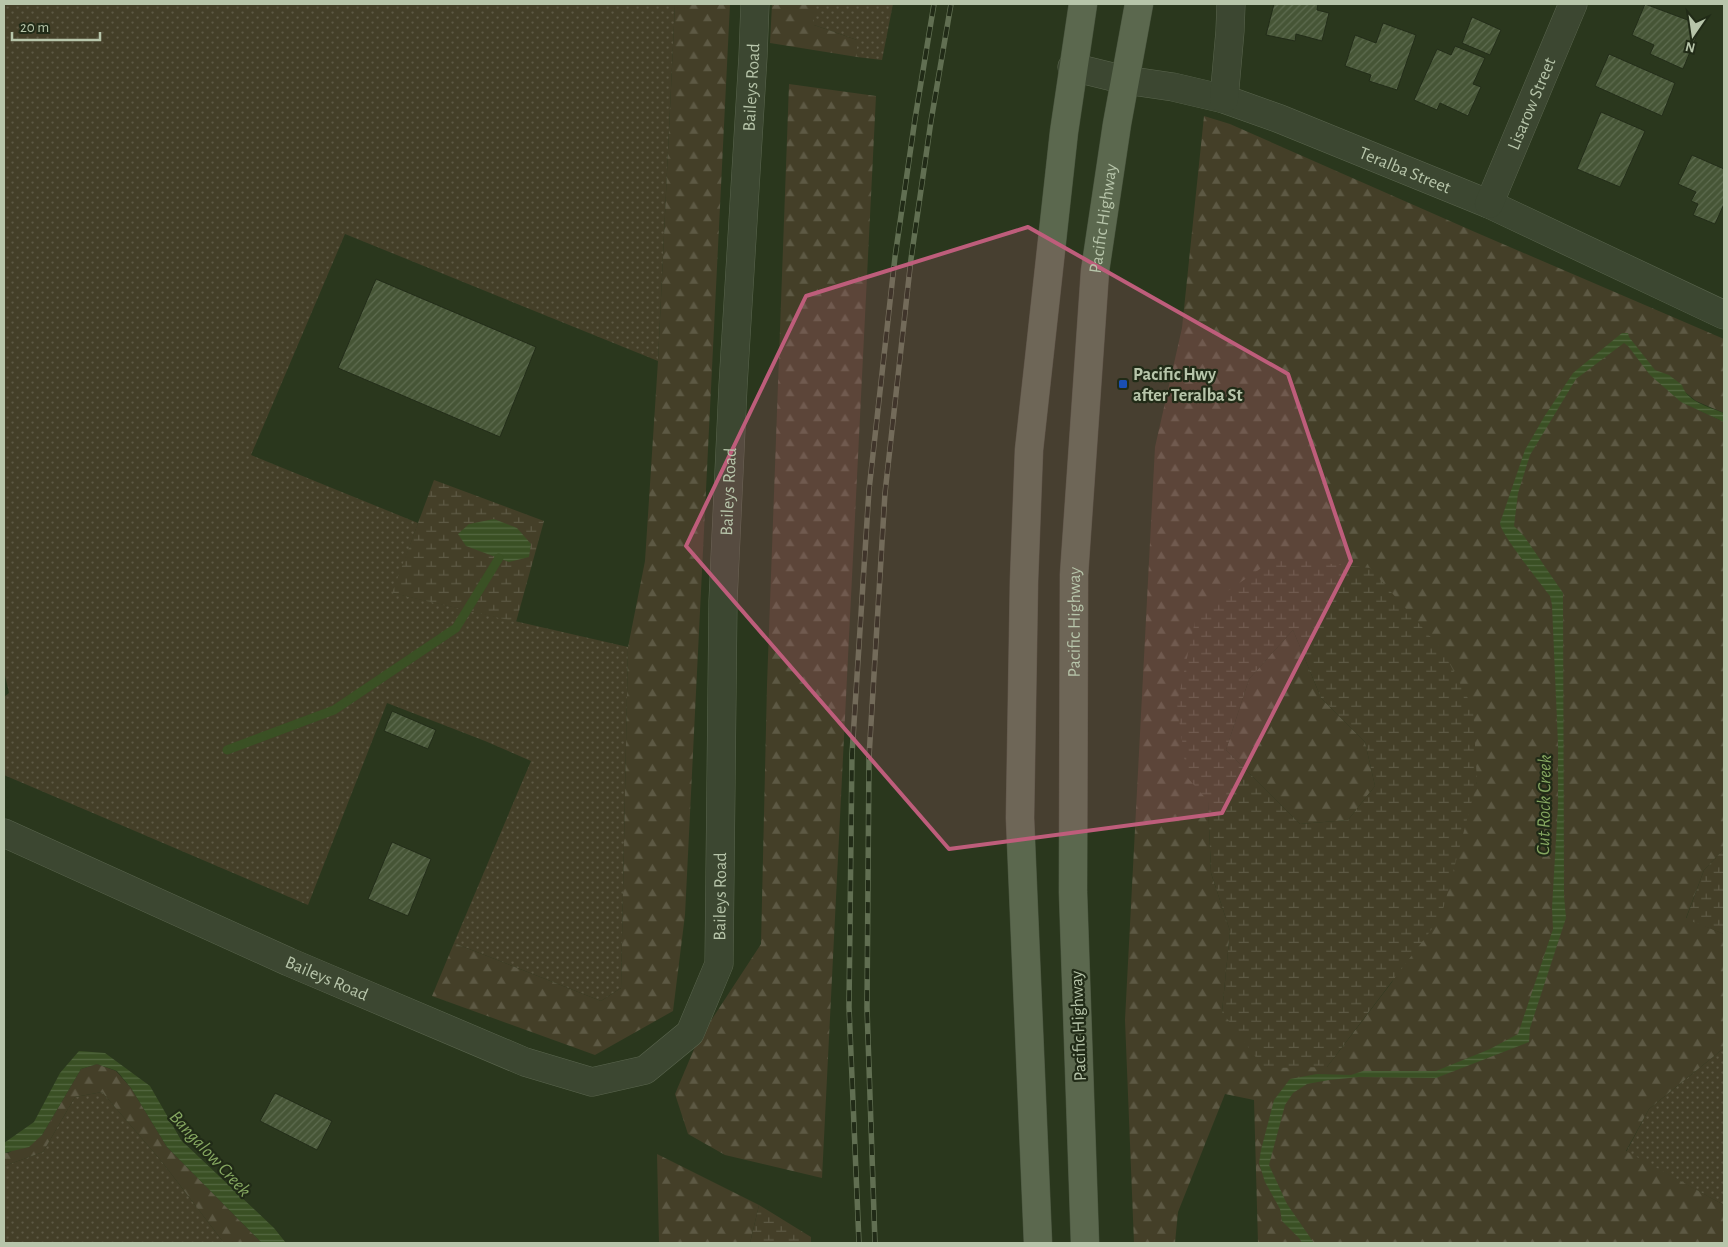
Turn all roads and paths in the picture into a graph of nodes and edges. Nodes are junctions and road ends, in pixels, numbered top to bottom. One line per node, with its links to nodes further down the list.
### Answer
1 (755, 4): 11 (street, Baileys Road)
2 (1083, 4): 6 (main road)
3 (1139, 4): 7 (main road, Pacific Highway)
4 (1231, 4): 8 (street)
5 (1574, 4): 9 (street, Lisarow Street)
6 (1072, 67): 7 (street, Teralba Street); 12 (main road)
7 (1125, 80): 8 (street, Teralba Street); 13 (main road, Pacific Highway)
8 (1224, 99): 9 (street, Teralba Street)
9 (1489, 204): 10 (street, Teralba Street)
10 (1724, 315)
11 (4, 833)
12 (1038, 1243)
13 (1085, 1243)

